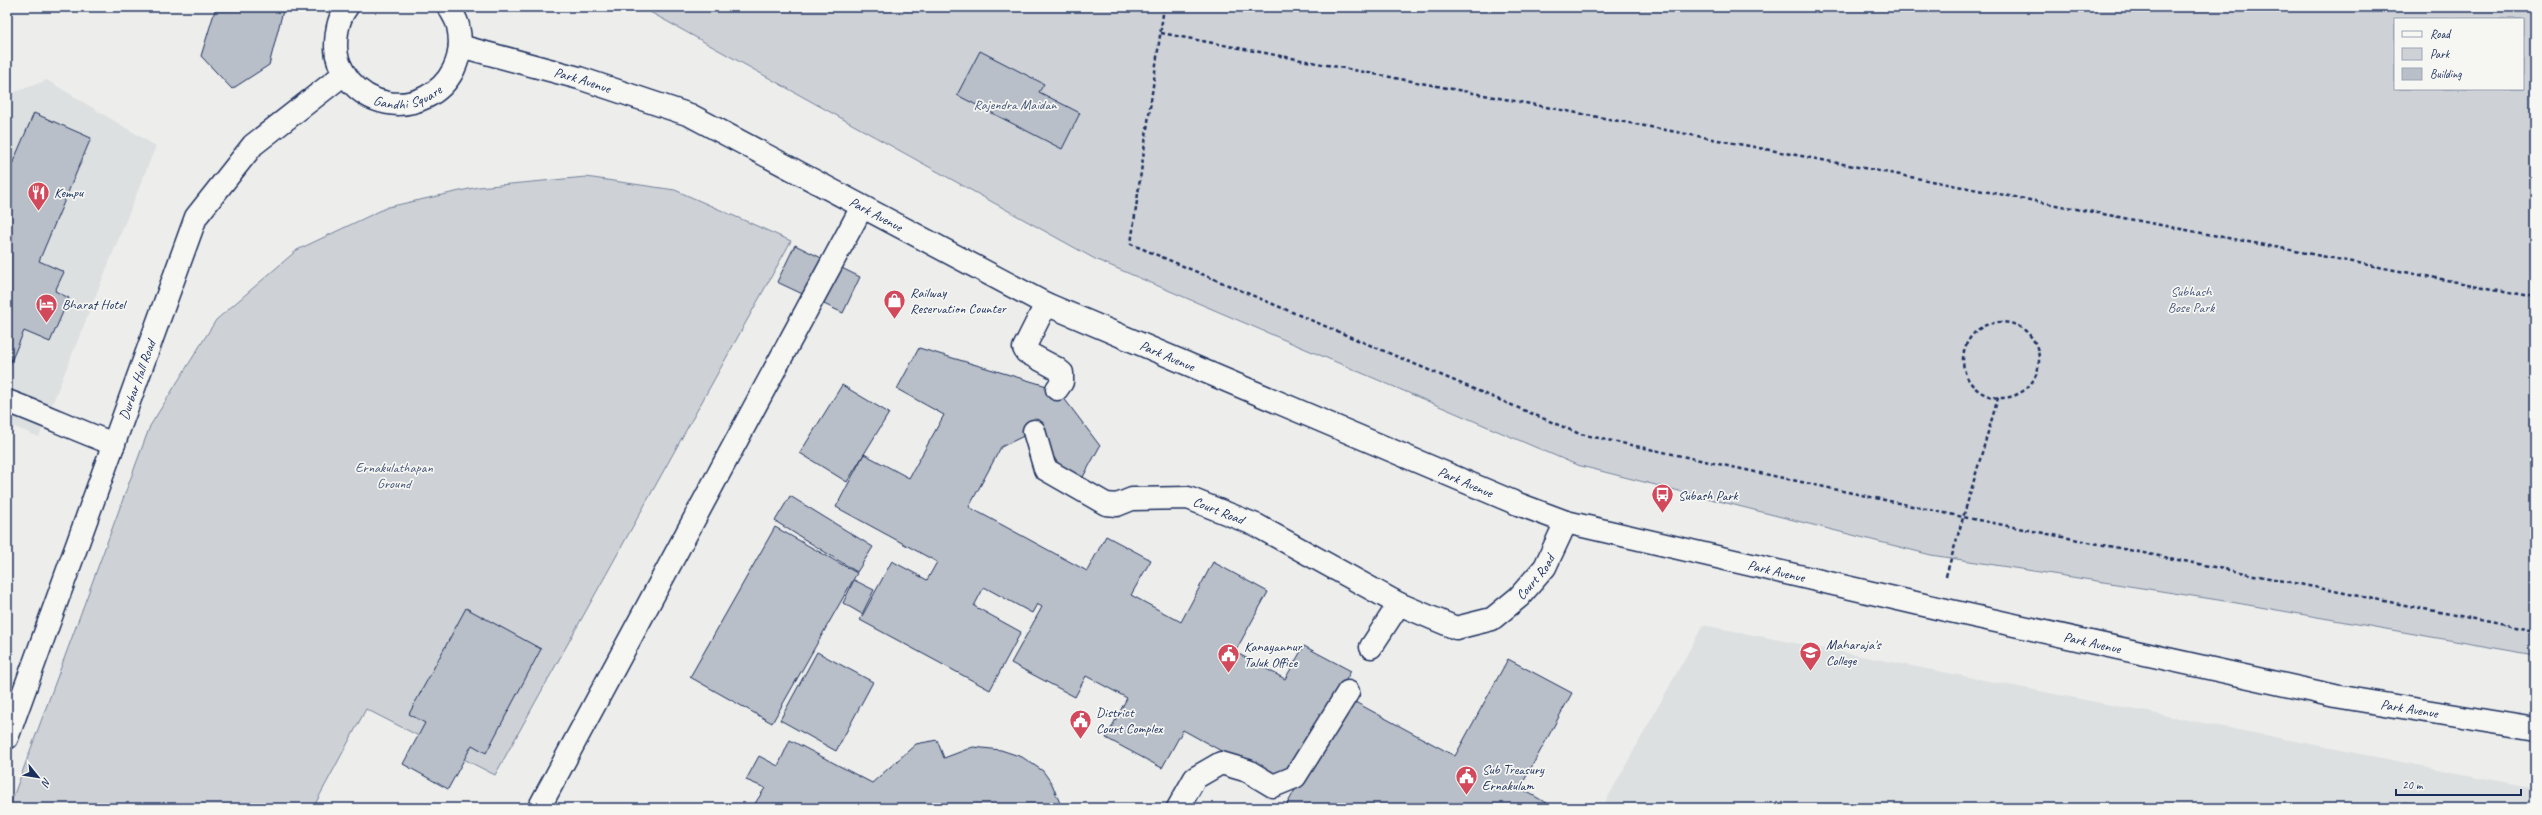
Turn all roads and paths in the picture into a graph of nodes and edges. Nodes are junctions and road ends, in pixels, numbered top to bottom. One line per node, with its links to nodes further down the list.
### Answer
1 (347, 7): 6 (main road, Gandhi Square)
2 (449, 7): 5 (main road, Gandhi Square)
3 (1164, 7): 4 (path)
4 (1161, 33): 8 (path); 15 (path)
5 (460, 46): 6 (main road, Gandhi Square); 7 (main road, Park Avenue)
6 (344, 74): 14 (main road, Durbar Hall Road)
7 (862, 207): 9 (main road, Park Avenue); 24 (main road)
8 (2535, 297)
9 (1046, 304): 10 (main road); 16 (main road, Park Avenue)
10 (1057, 389)
11 (1998, 398): 11 (path); 15 (path)
12 (7, 401): 14 (main road)
13 (1034, 431): 17 (main road, Court Road)
14 (114, 444): 23 (main road, Durbar Hall Road)
15 (1963, 518): 18 (path); 19 (path)
16 (1566, 522): 17 (main road, Court Road); 18 (main road, Park Avenue)
17 (1399, 604): 20 (main road)
18 (1937, 608): 22 (main road, Park Avenue)
19 (2535, 631)
20 (1371, 647)
21 (1348, 692): 25 (main road)
22 (2535, 729)
23 (7, 738)
24 (539, 808)
25 (1178, 808)

